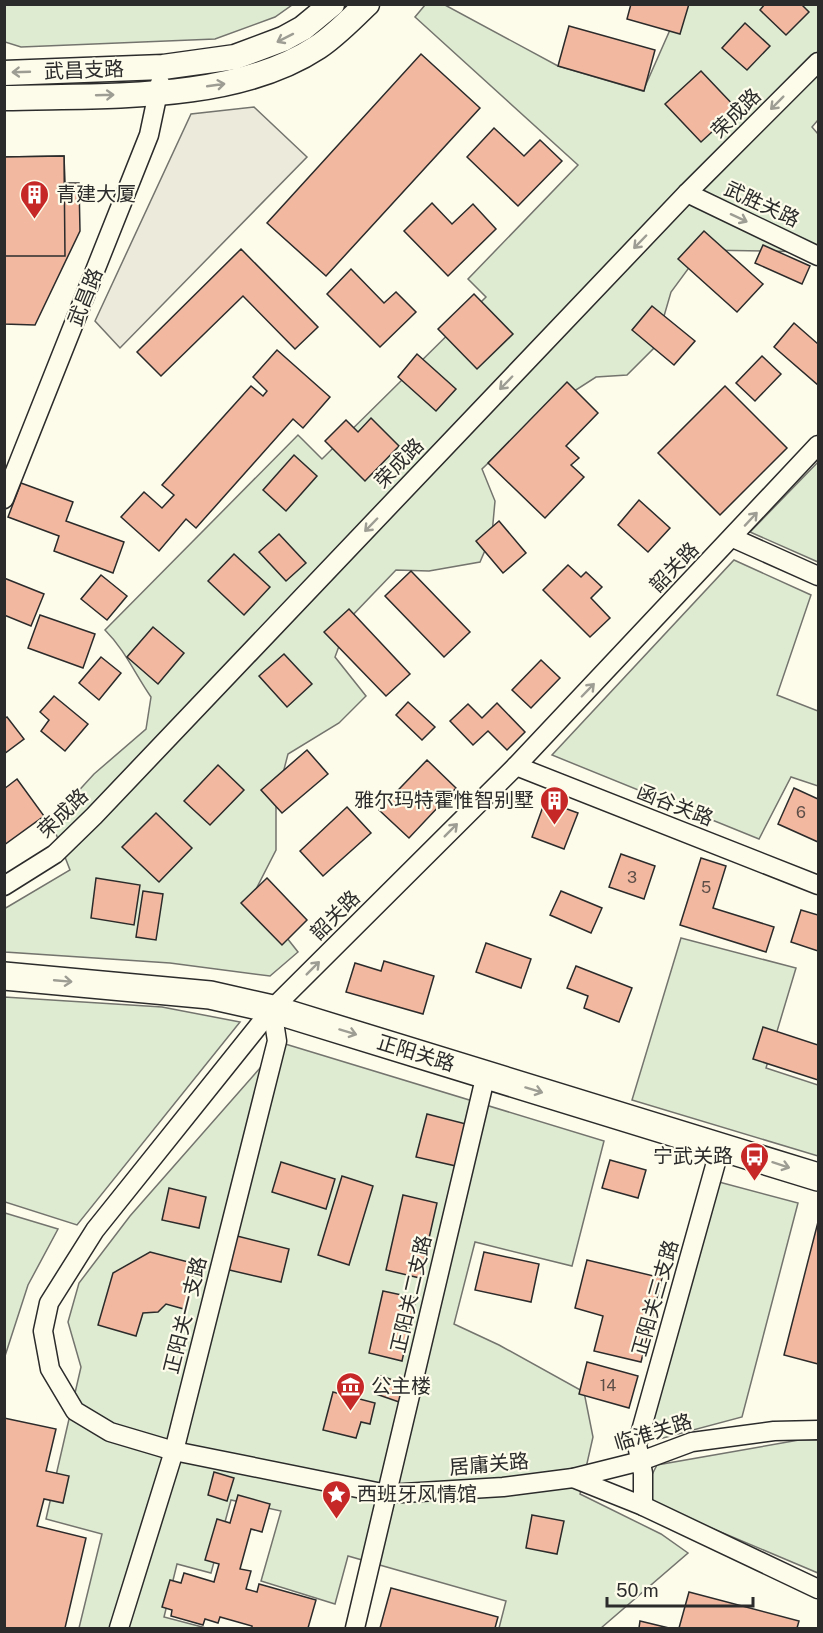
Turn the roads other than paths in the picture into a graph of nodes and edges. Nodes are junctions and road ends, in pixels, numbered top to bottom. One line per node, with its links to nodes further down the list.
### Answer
1 (332, 4): 4 (street, one-way to 4)
2 (367, 4): 6 (street, one-way to 2)
3 (819, 62): 8 (street, 荣成路, one-way to 8)
4 (163, 67): 5 (street, 武昌支路, one-way to 5); 6 (street, 武昌路)
5 (4, 73)
6 (158, 93): 7 (street, 武昌支路, one-way to 6); 11 (street, 武昌路)
7 (4, 98)
8 (687, 193): 9 (street, 武胜关路, one-way to 9); 16 (street, 荣成路, one-way to 16)
9 (819, 256)
10 (819, 445): 12 (street, 韶关路, one-way to 10)
11 (4, 500)
12 (733, 538): 13 (street); 14 (street, 韶关路, one-way to 12)
13 (819, 576)
14 (516, 766): 15 (street, 函谷关路); 18 (street, 韶关路, one-way to 14)
15 (819, 885)
16 (4, 886)
17 (4, 976): 18 (main road, 正阳关路, one-way to 18)
18 (272, 1009): 19 (main road, 正阳关路, one-way to 19); 23 (street, 韶关路); 24 (street, 正阳关一支路)
19 (486, 1074): 20 (main road, 正阳关路, one-way to 20); 27 (street, 正阳关二支路)
20 (720, 1148): 21 (main road, 正阳关路, one-way to 21); 25 (street, 正阳关三支路)
21 (819, 1177)
22 (819, 1430): 25 (street, 临淮关路)
23 (145, 1442): 24 (street, 居庸关路)
24 (174, 1451): 27 (street, 居庸关路); 30 (street, 正阳关一支路)
25 (641, 1461): 26 (street, 临淮关路); 28 (street, 正阳关三支路)
26 (573, 1478): 27 (street, 居庸关路); 28 (street, 居庸关路)
27 (387, 1494): 31 (street, 正阳关二支路)
28 (643, 1506): 29 (street, 居庸关路)
29 (819, 1589)
30 (118, 1629)
31 (355, 1629)

